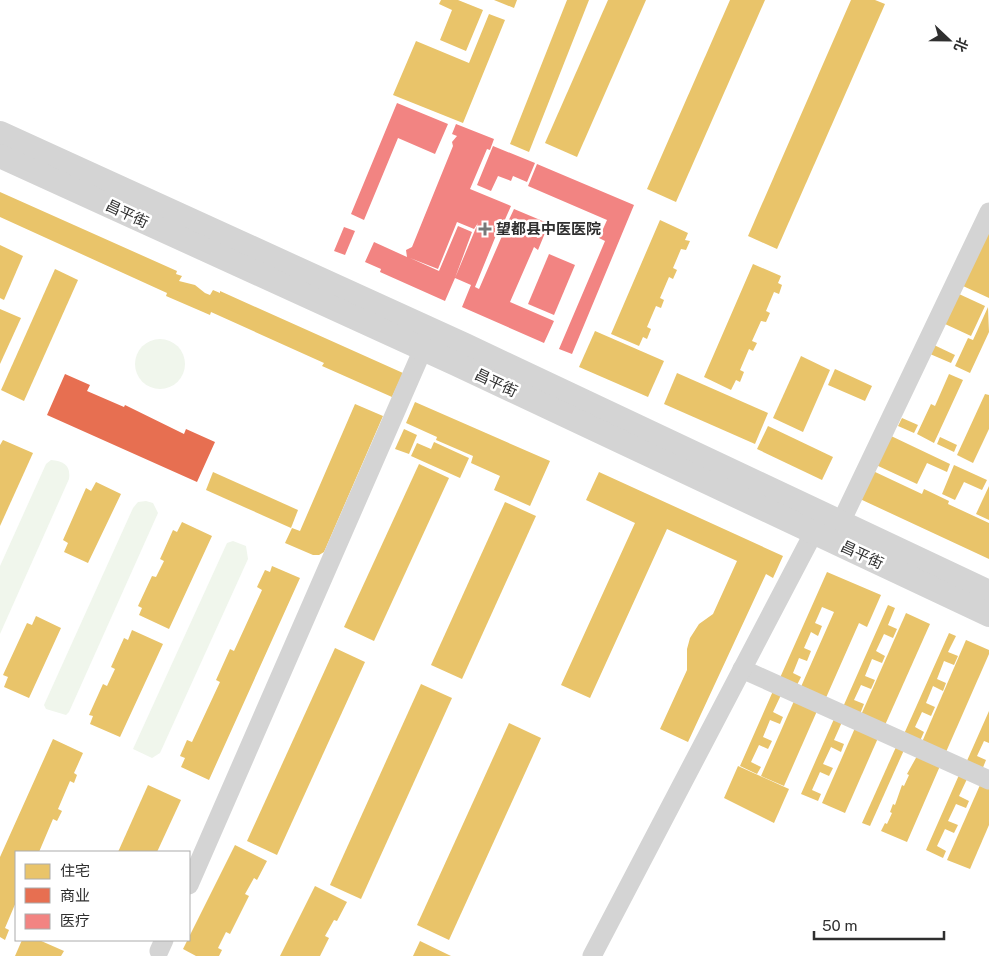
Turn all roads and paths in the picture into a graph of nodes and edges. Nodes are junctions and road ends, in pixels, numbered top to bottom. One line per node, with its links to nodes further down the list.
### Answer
1 (0, 133): 5 (street, 昌平街)
2 (0, 156): 4 (street, 昌平街)
3 (989, 212): 5 (street)
4 (423, 349): 6 (street, 昌平街); 11 (street)
5 (841, 522): 7 (street, 昌平街)
6 (814, 532): 8 (street, 昌平街); 9 (street)
7 (989, 592)
8 (989, 615)
9 (742, 669): 10 (street); 12 (street)
10 (989, 780)
11 (190, 883)
12 (592, 956)

